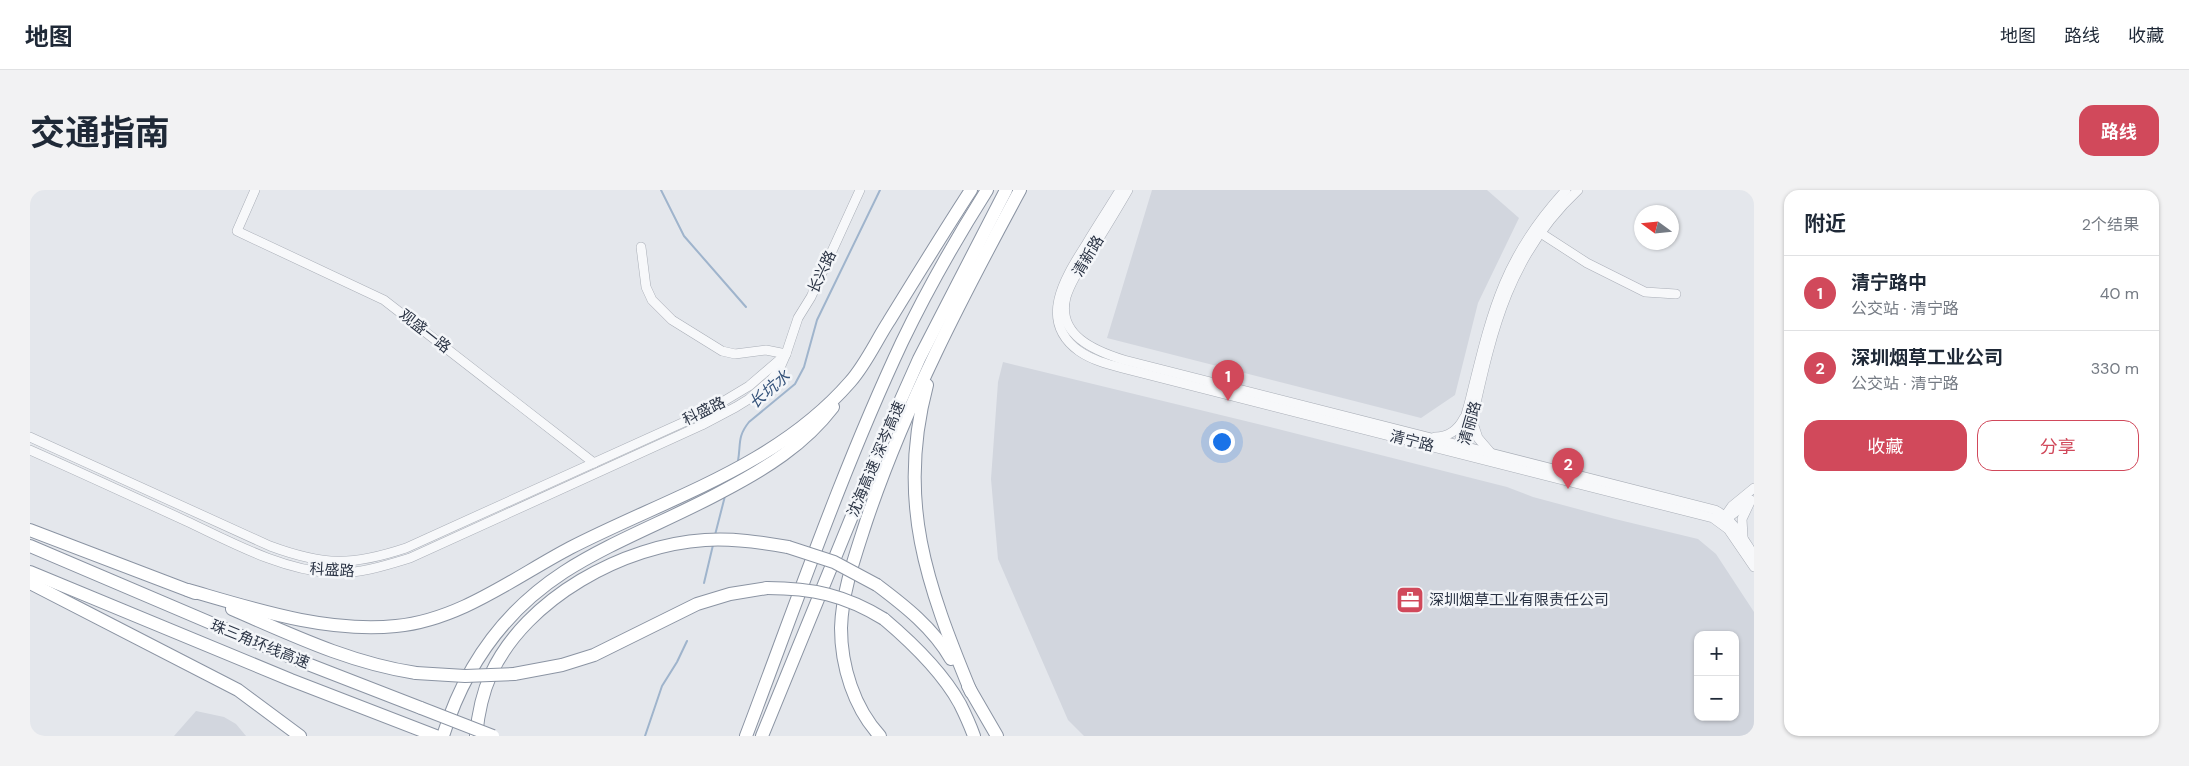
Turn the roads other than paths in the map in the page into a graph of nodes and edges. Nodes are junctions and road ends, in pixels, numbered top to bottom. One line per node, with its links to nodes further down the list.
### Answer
1 (255, 190): 24 (street, 观盛一路)
2 (860, 190): 16 (street, 长兴路)
3 (971, 190): 17 (highway)
4 (987, 190): 43 (highway, 沈海高速 深岑高速)
5 (1006, 190): 44 (highway, 沈海高速 深岑高速)
6 (1020, 190): 15 (highway)
7 (1120, 190): 14 (street, 清新路)
8 (1128, 190): 14 (street, 清新路)
9 (1566, 190): 11 (street, 清丽路)
10 (1578, 190): 11 (street, 清丽路)
11 (1536, 230): 13 (street); 18 (street, 清丽路)
12 (641, 247): 16 (street)
13 (1676, 294)
14 (1065, 327): 20 (street, 清宁路); 21 (street, 清宁路)
15 (945, 332): 37 (highway); 45 (highway)
16 (786, 354): 22 (street, 科盛路); 24 (street, 科盛路)
17 (851, 381): 36 (highway); 40 (highway)
18 (1470, 415): 20 (street); 21 (street, 清丽路); 23 (street)
19 (30, 437): 24 (street, 科盛路)
20 (1428, 437): 21 (street, 清宁路)
21 (1462, 448): 23 (street, 清宁路); 28 (street, 清宁路)
22 (30, 450)
23 (1494, 454): 27 (street, 清宁路)
24 (594, 462)
25 (1754, 488): 26 (street)
26 (1749, 498): 27 (street); 28 (street); 30 (street)
27 (1702, 507): 28 (street, 清宁路)
28 (1725, 519): 30 (street); 33 (street, 清宁路)
29 (30, 530): 36 (highway)
30 (1744, 540): 32 (street)
31 (30, 546): 42 (highway, 珠三角环线高速, bridge)
32 (1754, 555)
33 (1754, 567)
34 (30, 572): 39 (highway, 珠三角环线高速)
35 (30, 584): 38 (highway)
36 (188, 590): 46 (highway, bridge)
37 (971, 692): 41 (highway, bridge); 47 (highway)
38 (300, 736)
39 (436, 736)
40 (443, 736)
41 (476, 736)
42 (493, 736)
43 (746, 736)
44 (762, 736)
45 (880, 736)
46 (974, 736)
47 (997, 736)

